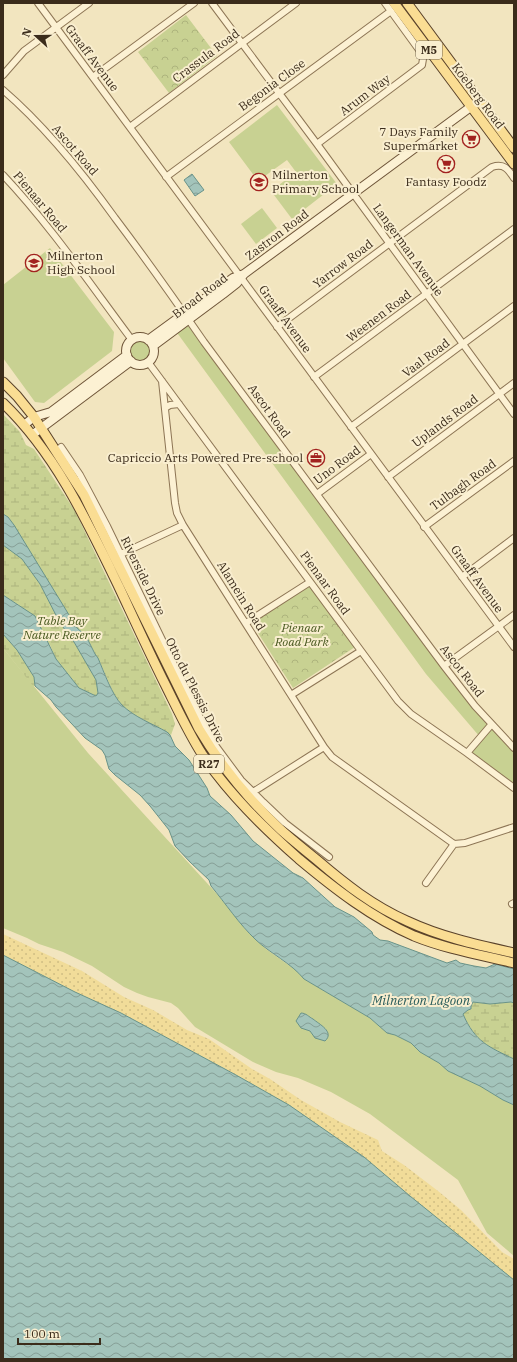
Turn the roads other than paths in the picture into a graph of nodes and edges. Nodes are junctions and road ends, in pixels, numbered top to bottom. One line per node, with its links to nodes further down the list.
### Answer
1 (38, 3): 9 (street, Graaff Avenue)
2 (89, 3): 9 (street)
3 (194, 3): 12 (street)
4 (212, 3): 10 (street, Langerman Avenue)
5 (296, 3): 10 (street, Crassula Road)
6 (384, 3): 8 (street)
7 (406, 3): 15 (main road, Koeberg Road / M5)
8 (393, 7): 14 (street, Begonia Close); 16 (main road, Koeberg Road / M5); 18 (street, Arum Way)
9 (56, 27): 11 (street); 12 (street, Graaff Avenue)
10 (241, 43): 14 (street, Langerman Avenue); 17 (street, Crassula Road)
11 (3, 75)
12 (93, 77): 17 (street, Graaff Avenue)
13 (3, 90): 30 (street, Ascot Road)
14 (279, 94): 18 (street, Langerman Avenue); 22 (street, Begonia Close)
15 (479, 101): 16 (street, Zastron Road); 19 (main road, Koeberg Road / M5)
16 (471, 107): 20 (main road, Koeberg Road / M5); 24 (street, Zastron Road)
17 (130, 127): 22 (street, Graaff Avenue)
18 (317, 144): 24 (street, Langerman Avenue)
19 (514, 148)
20 (514, 164)
21 (3, 175): 32 (street, Pienaar Road)
22 (166, 177): 27 (street, Graaff Avenue)
23 (514, 178): 26 (street, Yarrow Road)
24 (353, 194): 26 (street, Langerman Avenue); 27 (street, Zastron Road)
25 (514, 229): 28 (street, Weenen Road)
26 (390, 243): 28 (street, Langerman Avenue); 31 (street, Yarrow Road)
27 (242, 276): 30 (street, Broad Road); 31 (street, Graaff Avenue)
28 (427, 293): 34 (street, Langerman Avenue); 37 (street, Weenen Road)
29 (514, 306): 34 (street, Vaal Road)
30 (186, 316): 33 (street, Broad Road); 56 (street, Ascot Road)
31 (277, 327): 37 (street, Graaff Avenue)
32 (132, 340): 33 (street); 35 (street)
33 (150, 343): 36 (street)
34 (463, 344): 41 (street, Langerman Avenue); 49 (street, Vaal Road)
35 (129, 358): 36 (street); 42 (street)
36 (148, 362): 38 (street, Pienaar Road)
37 (314, 377): 49 (street, Graaff Avenue)
38 (162, 381): 44 (street, Pienaar Road); 45 (street, Alamein Road)
39 (3, 382): 47 (main road, Otto du Plessis Drive / R27)
40 (514, 383): 41 (street, Uplands Road)
41 (499, 395): 46 (street, Langerman Avenue); 55 (street, Uplands Road)
42 (75, 399): 47 (street); 50 (street)
43 (3, 403): 48 (main road, Otto du Plessis Drive / R27)
44 (179, 404): 45 (street); 62 (street, Pienaar Road)
45 (165, 408): 57 (street, Alamein Road)
46 (514, 414)
47 (34, 417): 48 (street); 50 (main road, Otto du Plessis Drive / R27)
48 (24, 425): 51 (main road, Otto du Plessis Drive / R27)
49 (351, 427): 53 (street, Graaff Avenue)
50 (42, 428): 51 (street); 80 (main road, Otto du Plessis Drive / R27)
51 (32, 435): 81 (main road, Otto du Plessis Drive / R27)
52 (61, 447): 60 (street, Riverside Drive)
53 (371, 454): 55 (street, Graaff Avenue); 56 (street, Uno Road)
54 (514, 461): 58 (street, Tulbagh Road)
55 (388, 477): 58 (street, Graaff Avenue)
56 (317, 494): 68 (street, Ascot Road)
57 (183, 525): 60 (street); 64 (street, Alamein Road)
58 (424, 526): 61 (street, Graaff Avenue)
59 (514, 538): 61 (street)
60 (121, 554): 75 (street, Riverside Drive)
61 (462, 576): 65 (street, Graaff Avenue)
62 (310, 582): 64 (street); 67 (street, Pienaar Road)
63 (514, 616): 65 (street)
64 (246, 623): 69 (street, Alamein Road)
65 (499, 627): 66 (street, Graaff Avenue); 68 (street)
66 (514, 647)
67 (361, 650): 69 (street); 73 (street, Pienaar Road)
68 (444, 666): 70 (street, Ascot Road)
69 (291, 695): 71 (street, Alamein Road)
70 (492, 725): 72 (street, Ascot Road); 73 (street)
71 (324, 747): 75 (street); 77 (street, Alamein Road)
72 (514, 748)
73 (468, 753): 74 (street, Pienaar Road)
74 (514, 788)
75 (253, 792): 78 (street, Riverside Drive)
76 (514, 827): 77 (street)
77 (454, 844): 79 (street)
78 (329, 857)
79 (426, 883)
80 (514, 953)
81 (514, 963)

